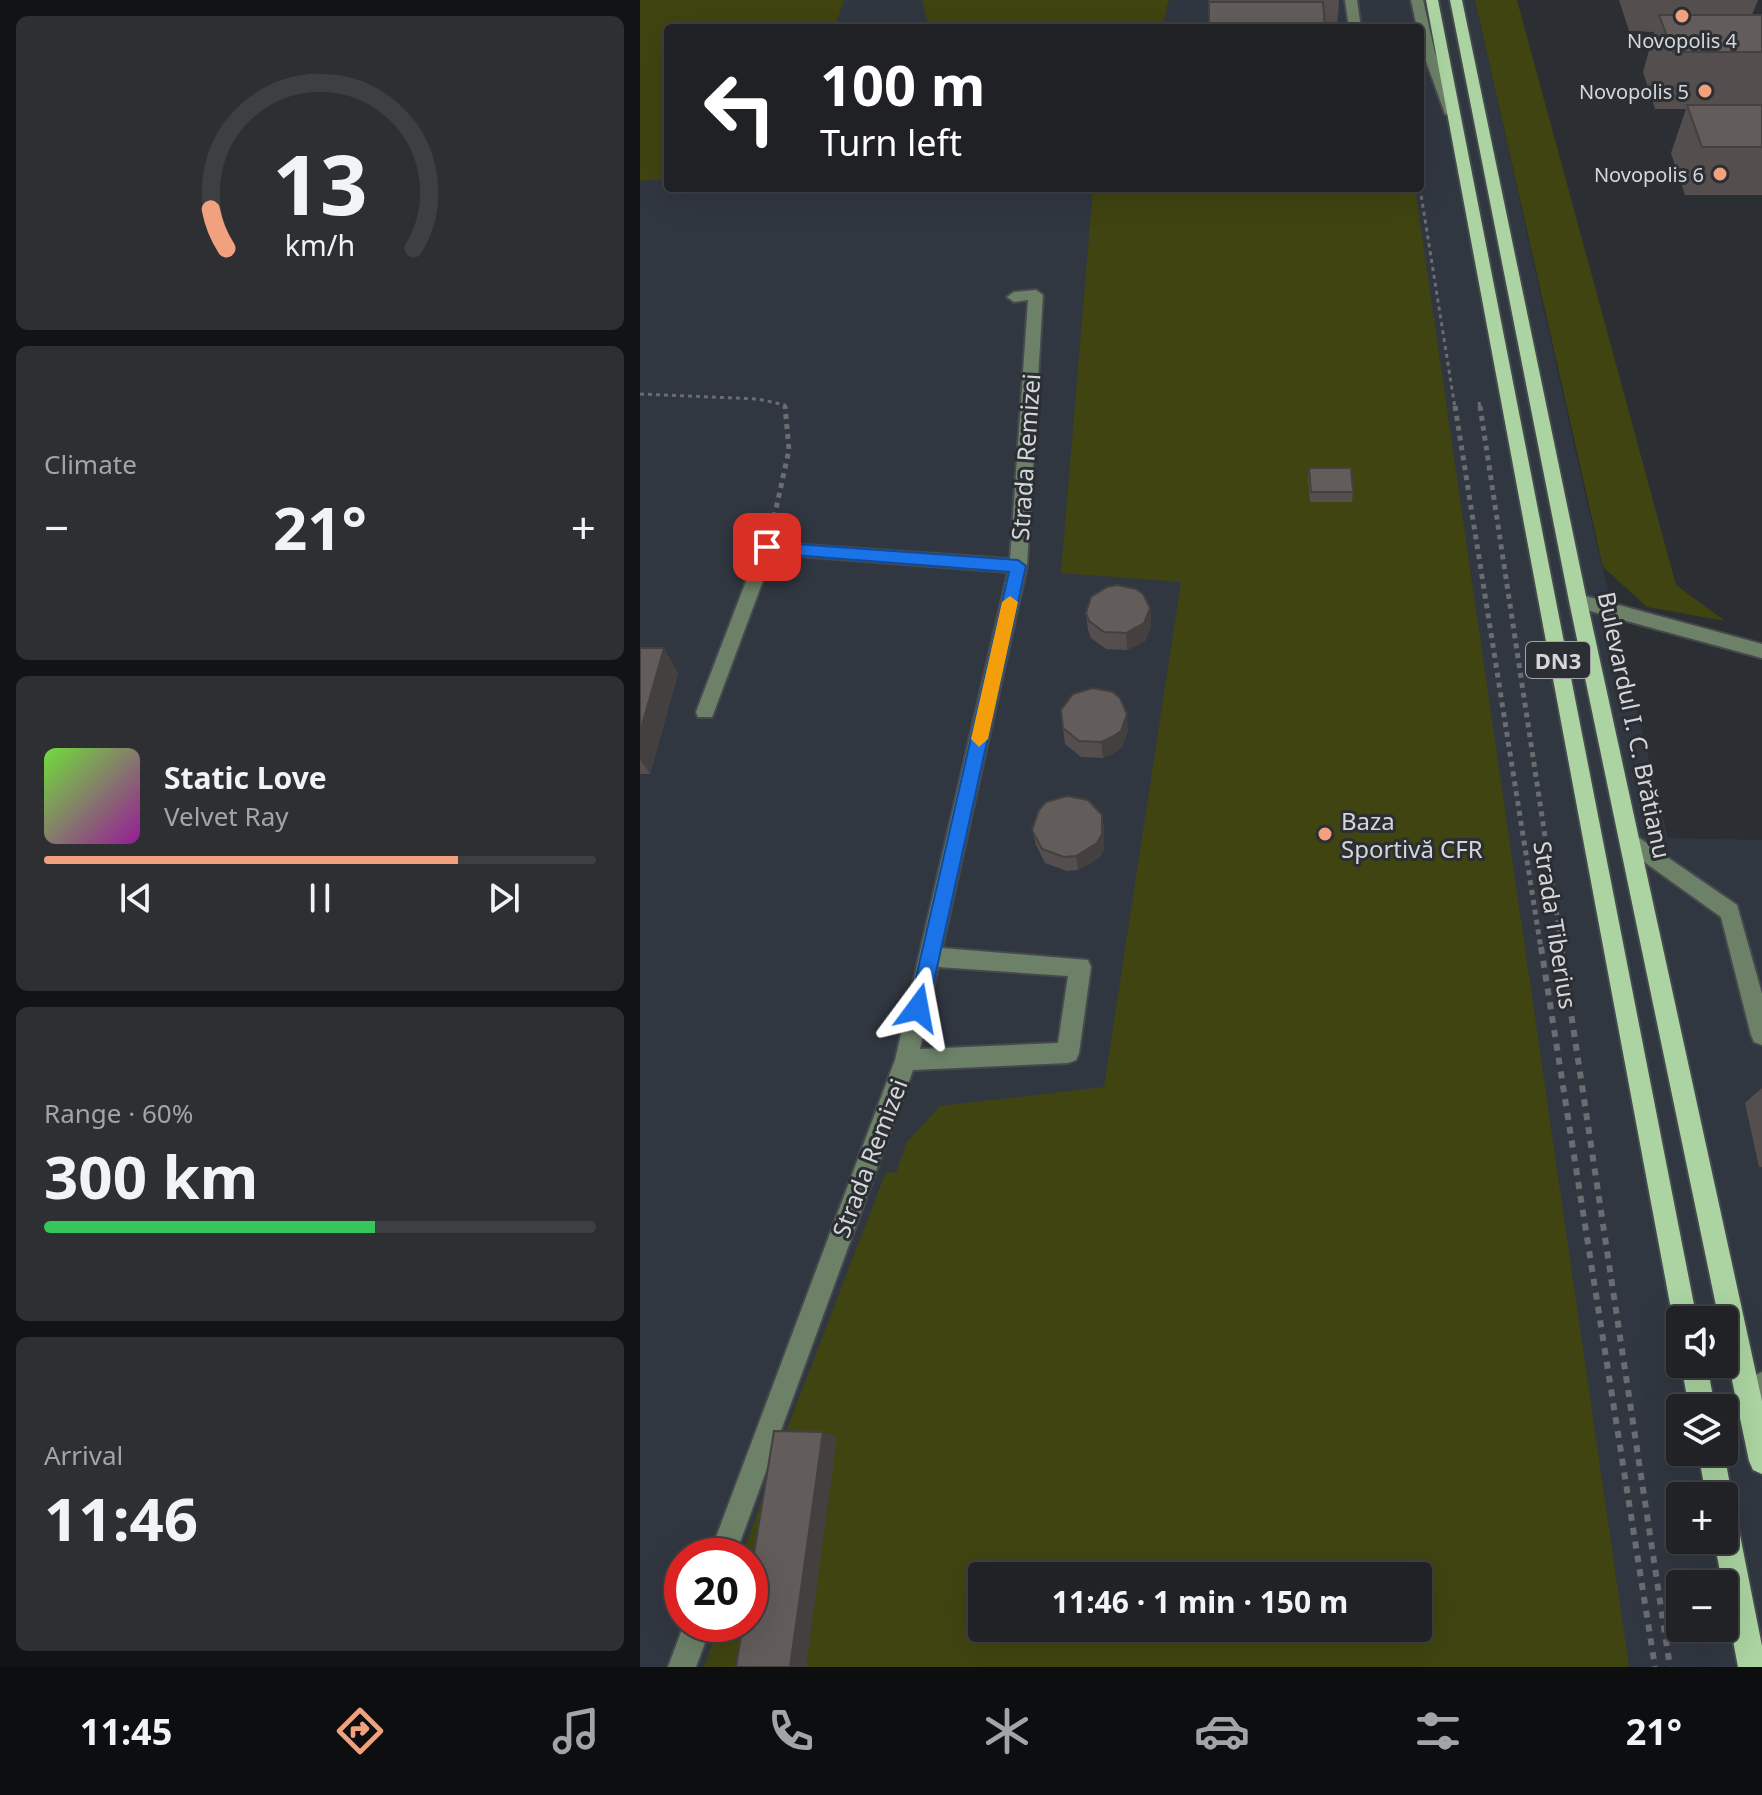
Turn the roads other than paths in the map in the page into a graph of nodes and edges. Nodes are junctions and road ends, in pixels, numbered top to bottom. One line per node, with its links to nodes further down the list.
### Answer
1 (1351, 0): 5 (lane)
2 (1417, 0): 6 (lane)
3 (1432, 0): 8 (main road, DN3)
4 (1456, 0): 11 (main road, Bulevardul I. C. Brătianu / DN3)
5 (1354, 24)
6 (1422, 24)
7 (1424, 31): 8 (lane)
8 (1454, 121): 18 (main road, DN3)
9 (1014, 297): 10 (lane, Strada Remizei)
10 (1018, 566): 13 (lane); 15 (lane, Strada Remizei)
11 (1578, 601): 12 (lane); 14 (main road, Bulevardul I. C. Brătianu / DN3)
12 (1762, 651)
13 (705, 712)
14 (1629, 840): 16 (lane); 20 (main road, Bulevardul I. C. Brătianu / DN3)
15 (931, 957): 17 (lane, Strada Remizei); 17 (lane)
16 (1762, 1035)
17 (906, 1060): 22 (lane, Strada Remizei)
18 (1682, 1306)
19 (1762, 1385): 20 (lane)
20 (1757, 1414): 21 (main road, Bulevardul I. C. Brătianu / DN3)
21 (1762, 1461)
22 (729, 1538)
23 (1730, 1554): 26 (main road)
24 (691, 1642): 25 (lane)
25 (682, 1667)
26 (1752, 1667)

